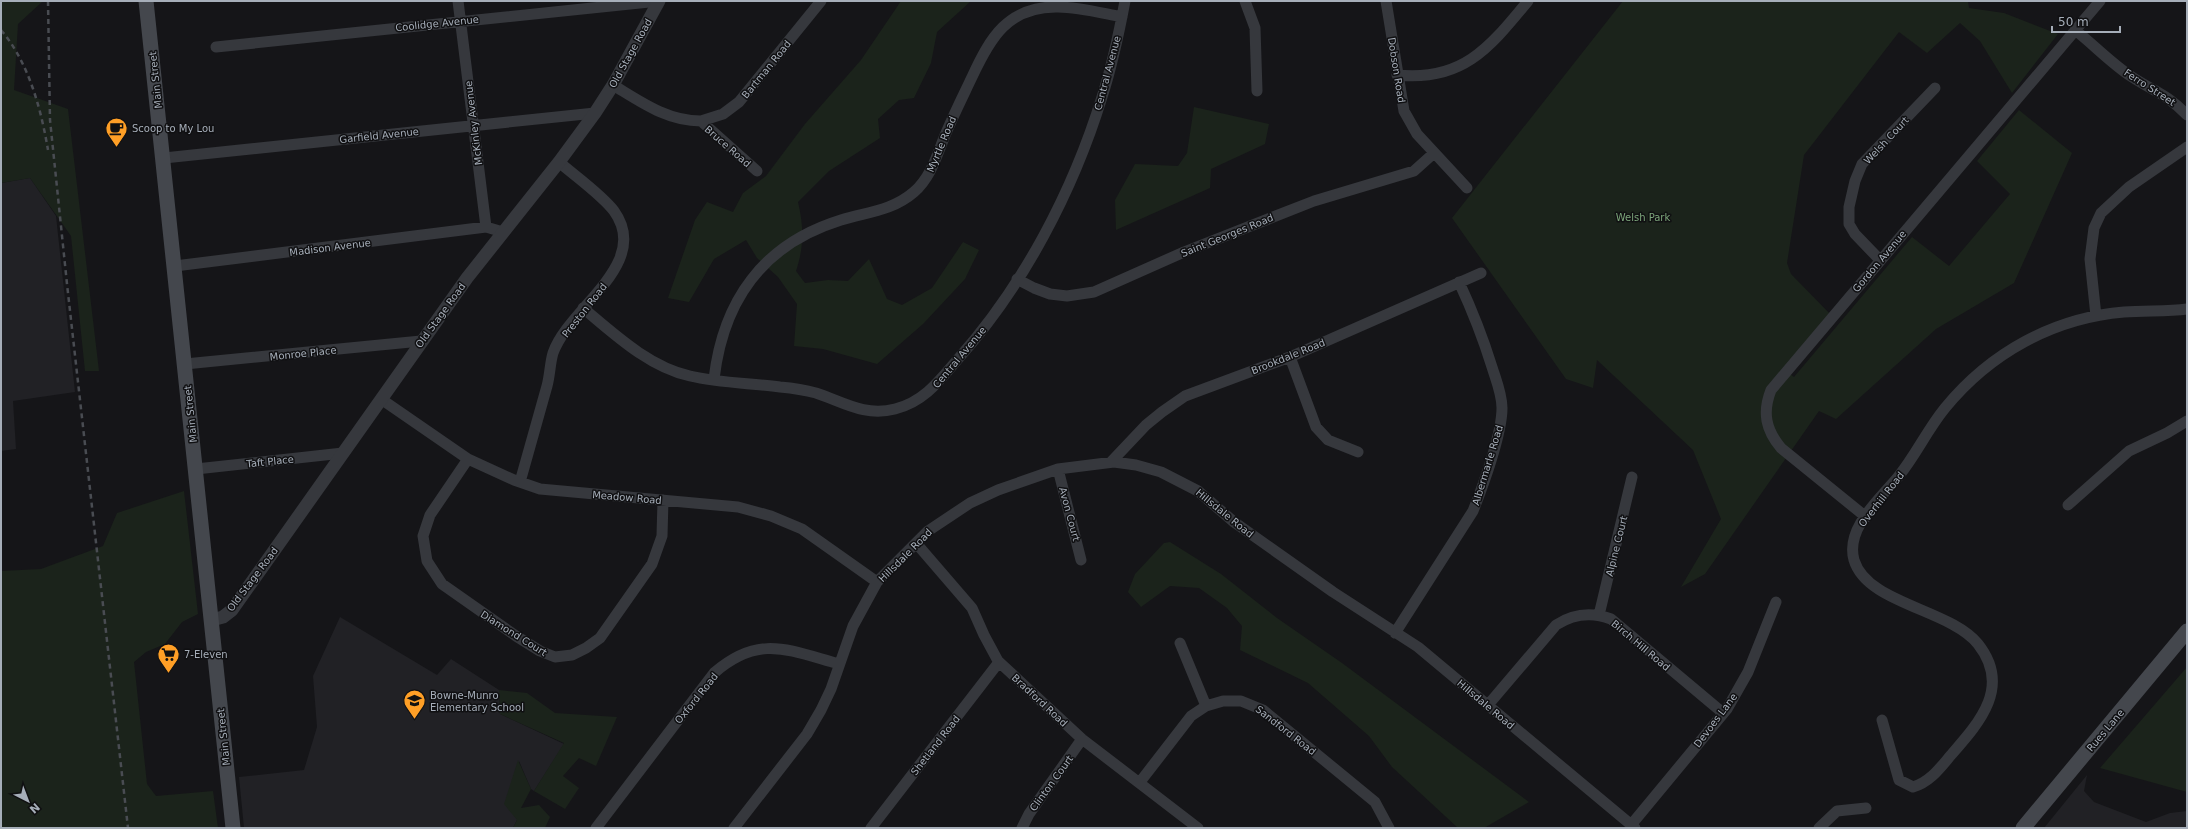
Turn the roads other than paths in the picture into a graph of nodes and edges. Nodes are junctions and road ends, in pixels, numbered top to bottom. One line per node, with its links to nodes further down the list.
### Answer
1 (146, 1): 24 (main road, Main Street)
2 (458, 1): 11 (street, McKinley Avenue)
3 (659, 1): 11 (street, Coolidge Avenue); 15 (street, Old Stage Road)
4 (821, 1): 20 (street, Bartman Road)
5 (1125, 1): 10 (street, Central Avenue)
6 (1244, 1): 17 (street)
7 (1386, 1): 14 (street, Dobson Road)
8 (1528, 1): 14 (street)
9 (2100, 1): 12 (street, Gordon Avenue)
10 (1122, 17): 33 (street, Central Avenue); 41 (street, Myrtle Road)
11 (460, 20): 13 (street, Coolidge Avenue); 21 (street, McKinley Avenue)
12 (2075, 30): 19 (street, Ferro Street); 30 (street, Gordon Avenue)
13 (216, 47)
14 (1398, 75): 23 (street, Dobson Road)
15 (613, 85): 18 (street, Old Stage Road); 20 (street, Bruce Road)
16 (1935, 88): 30 (street, Welsh Court)
17 (1256, 91)
18 (595, 113): 21 (street, Garfield Avenue); 25 (street, Old Stage Road)
19 (2187, 115)
20 (701, 121): 26 (street, Bruce Road)
21 (472, 125): 24 (street, Garfield Avenue); 28 (street, McKinley Avenue)
22 (2187, 148): 37 (street)
23 (1434, 154): 27 (street, Dobson Road); 33 (street, Saint Georges Road)
24 (164, 158): 31 (main road, Main Street)
25 (559, 162): 29 (street, Old Stage Road); 35 (street, Preston Road)
26 (757, 171)
27 (1467, 188)
28 (486, 227): 29 (street); 31 (street, Madison Avenue)
29 (503, 232): 38 (street, Old Stage Road)
30 (1880, 260): 54 (street, Gordon Avenue)
31 (175, 266): 40 (main road, Main Street)
32 (1481, 273): 34 (street, Brookdale Road)
33 (1018, 279): 41 (street, Central Avenue)
34 (1459, 282): 39 (street, Brookdale Road); 62 (street, Albermarle Road)
35 (583, 308): 41 (street, Central Avenue); 51 (street, Preston Road)
36 (2187, 309): 37 (street, Overhill Road)
37 (2096, 316): 54 (street, Overhill Road)
38 (421, 341): 40 (street, Monroe Place); 42 (street, Old Stage Road)
39 (1290, 357): 44 (street); 47 (street, Brookdale Road)
40 (185, 364): 48 (main road, Main Street)
41 (714, 379)
42 (381, 399): 45 (street, Old Stage Road); 46 (street, Meadow Road)
43 (2187, 421): 53 (street)
44 (1358, 452)
45 (343, 453): 48 (street, Taft Place); 60 (street, Old Stage Road)
46 (468, 459): 51 (street, Meadow Road); 52 (street, Diamond Court)
47 (1111, 462): 49 (street, Hillsdale Road); 62 (street, Hillsdale Road)
48 (196, 469): 60 (main road, Main Street)
49 (1058, 469): 55 (street, Hillsdale Road); 56 (street, Avon Court)
50 (1632, 477): 59 (street, Alpine Court)
51 (520, 482): 52 (street, Meadow Road)
52 (663, 500): 57 (street, Meadow Road)
53 (2068, 505)
54 (1866, 517): 69 (street, Overhill Road)
55 (916, 543): 57 (street, Hillsdale Road); 64 (street, Bradford Road)
56 (1081, 560)
57 (877, 582): 65 (street, Hillsdale Road)
58 (1776, 602): 68 (street, Devoes Lane)
59 (1599, 615): 66 (street, Birch Hill Road); 68 (street, Birch Hill Road)
60 (212, 620): 74 (main road, Main Street)
61 (2187, 631): 82 (main road, Rues Lane)
62 (1395, 633): 66 (street, Hillsdale Road)
63 (1180, 643): 67 (street)
64 (999, 662): 70 (street, Bradford Road); 77 (street, Shetland Road)
65 (839, 664): 75 (street, Oxford Road); 76 (street, Hillsdale Road)
66 (1488, 705): 73 (street, Hillsdale Road)
67 (1206, 706): 71 (street, Sandford Road); 80 (street, Sandford Road)
68 (1723, 713): 73 (street, Devoes Lane)
69 (1882, 720)
70 (1082, 739): 71 (street, Bradford Road); 78 (street, Clinton Court)
71 (1140, 782): 79 (street, Bradford Road)
72 (1866, 808): 81 (street)
73 (1633, 826)
74 (233, 828)
75 (596, 828)
76 (734, 828)
77 (871, 828)
78 (1022, 828)
79 (1198, 828)
80 (1389, 828)
81 (1819, 828)
82 (2023, 828)

